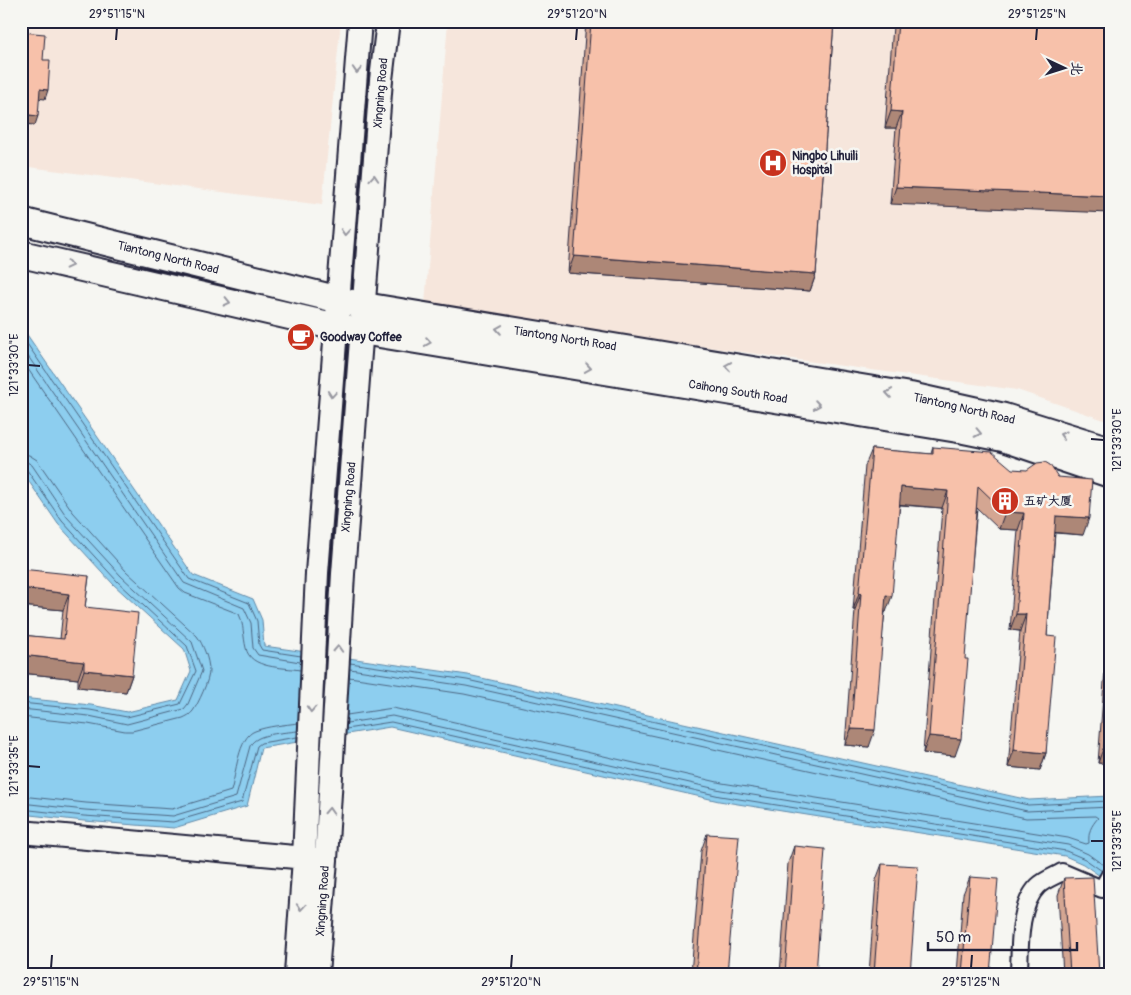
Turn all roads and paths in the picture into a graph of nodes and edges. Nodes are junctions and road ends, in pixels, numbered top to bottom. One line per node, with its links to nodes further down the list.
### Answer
1 (360, 21): 5 (main road, Xingning Road, one-way to 5)
2 (388, 21): 5 (main road, Xingning Road, one-way to 2)
3 (21, 220): 5 (main road, Tiantong North Road)
4 (21, 254): 5 (main road, Tiantong North Road, one-way to 5)
5 (351, 317): 6 (main road, Tiantong North Road, one-way to 5); 7 (main road, Caihong South Road, one-way to 7); 9 (main road, Xingning Road, one-way to 5); 9 (main road, Xingning Road, one-way to 9)
6 (1110, 450)
7 (1110, 474)
8 (21, 832): 9 (main road)
9 (315, 859): 11 (main road, Xingning Road, one-way to 11); 12 (main road, Xingning Road)
10 (1106, 882): 13 (street)
11 (296, 974)
12 (317, 974)
13 (1019, 974)

